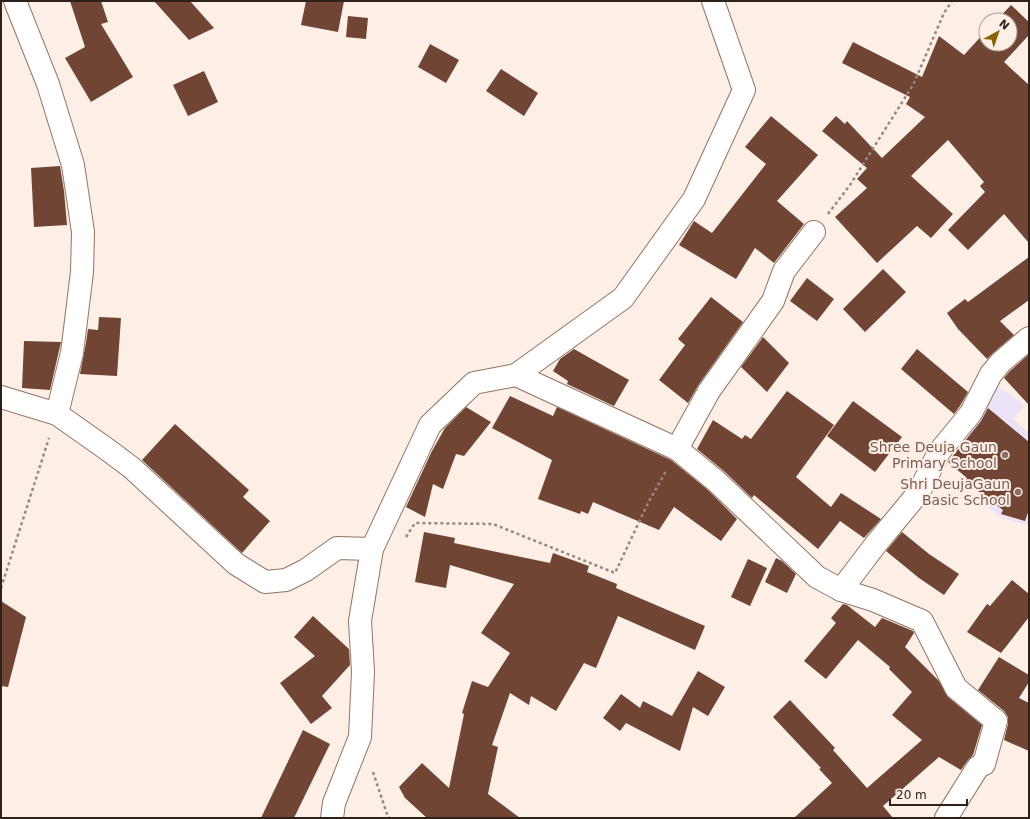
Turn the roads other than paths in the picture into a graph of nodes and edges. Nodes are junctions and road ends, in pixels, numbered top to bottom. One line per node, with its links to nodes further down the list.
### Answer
1 (15, 1): 7 (street)
2 (713, 1): 5 (street)
3 (814, 232): 8 (street)
4 (1029, 338): 10 (street)
5 (516, 375): 8 (street); 9 (street)
6 (1, 397): 7 (street)
7 (57, 414): 9 (street)
8 (677, 449): 10 (street)
9 (372, 549): 11 (street)
10 (841, 590): 12 (street)
11 (332, 818)
12 (946, 818)

